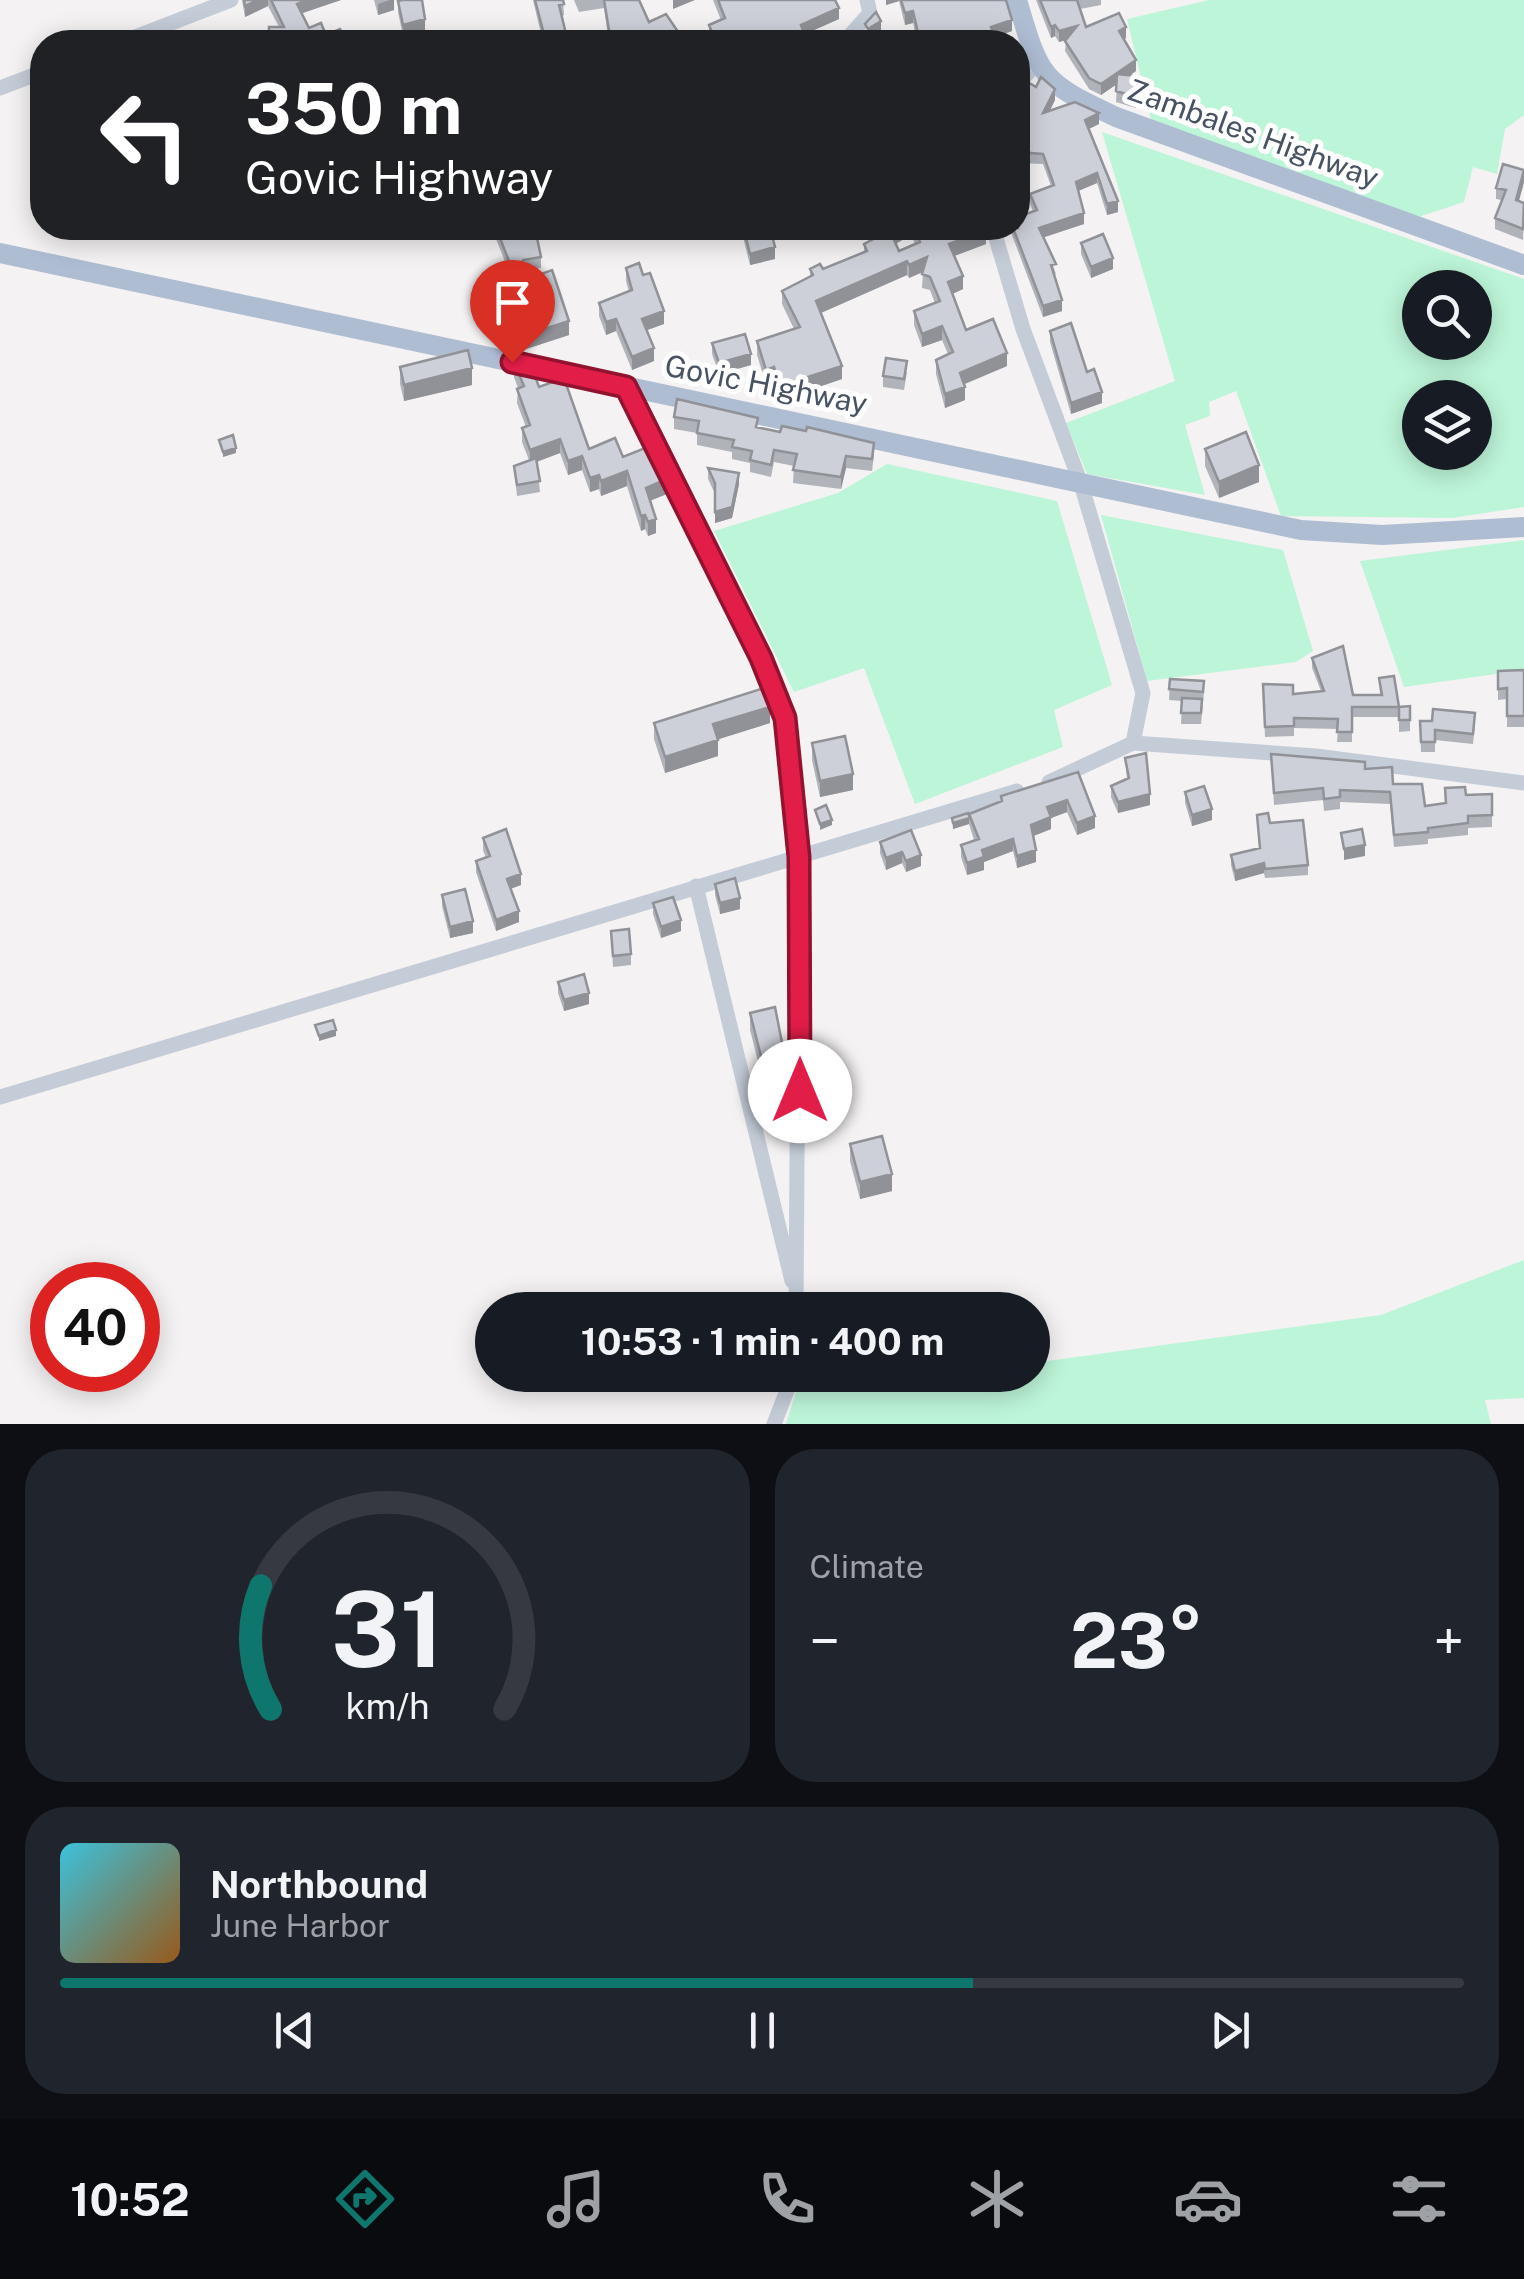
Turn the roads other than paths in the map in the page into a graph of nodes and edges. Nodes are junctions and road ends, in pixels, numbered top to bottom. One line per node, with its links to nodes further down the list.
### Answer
1 (231, 0): 4 (street)
2 (867, 0): 5 (street)
3 (1017, 0): 6 (main road)
4 (153, 30)
5 (854, 30)
6 (1026, 30)
7 (1030, 44): 8 (main road)
8 (1036, 64): 9 (street); 14 (main road, Zambales Highway)
9 (1030, 71)
10 (30, 77): 11 (street)
11 (0, 88)
12 (996, 240): 16 (street)
13 (0, 254): 15 (main road, Govic Highway)
14 (1524, 265)
15 (626, 387): 16 (main road, Govic Highway); 20 (street)
16 (1080, 484): 17 (main road, Govic Highway); 18 (street)
17 (1524, 527)
18 (1133, 744): 19 (street); 20 (street)
19 (1524, 783)
20 (799, 857): 21 (street); 24 (street)
21 (696, 886): 22 (street); 23 (street)
22 (0, 1096)
23 (793, 1292)
24 (796, 1292)
25 (786, 1392): 26 (street)
26 (774, 1424)

